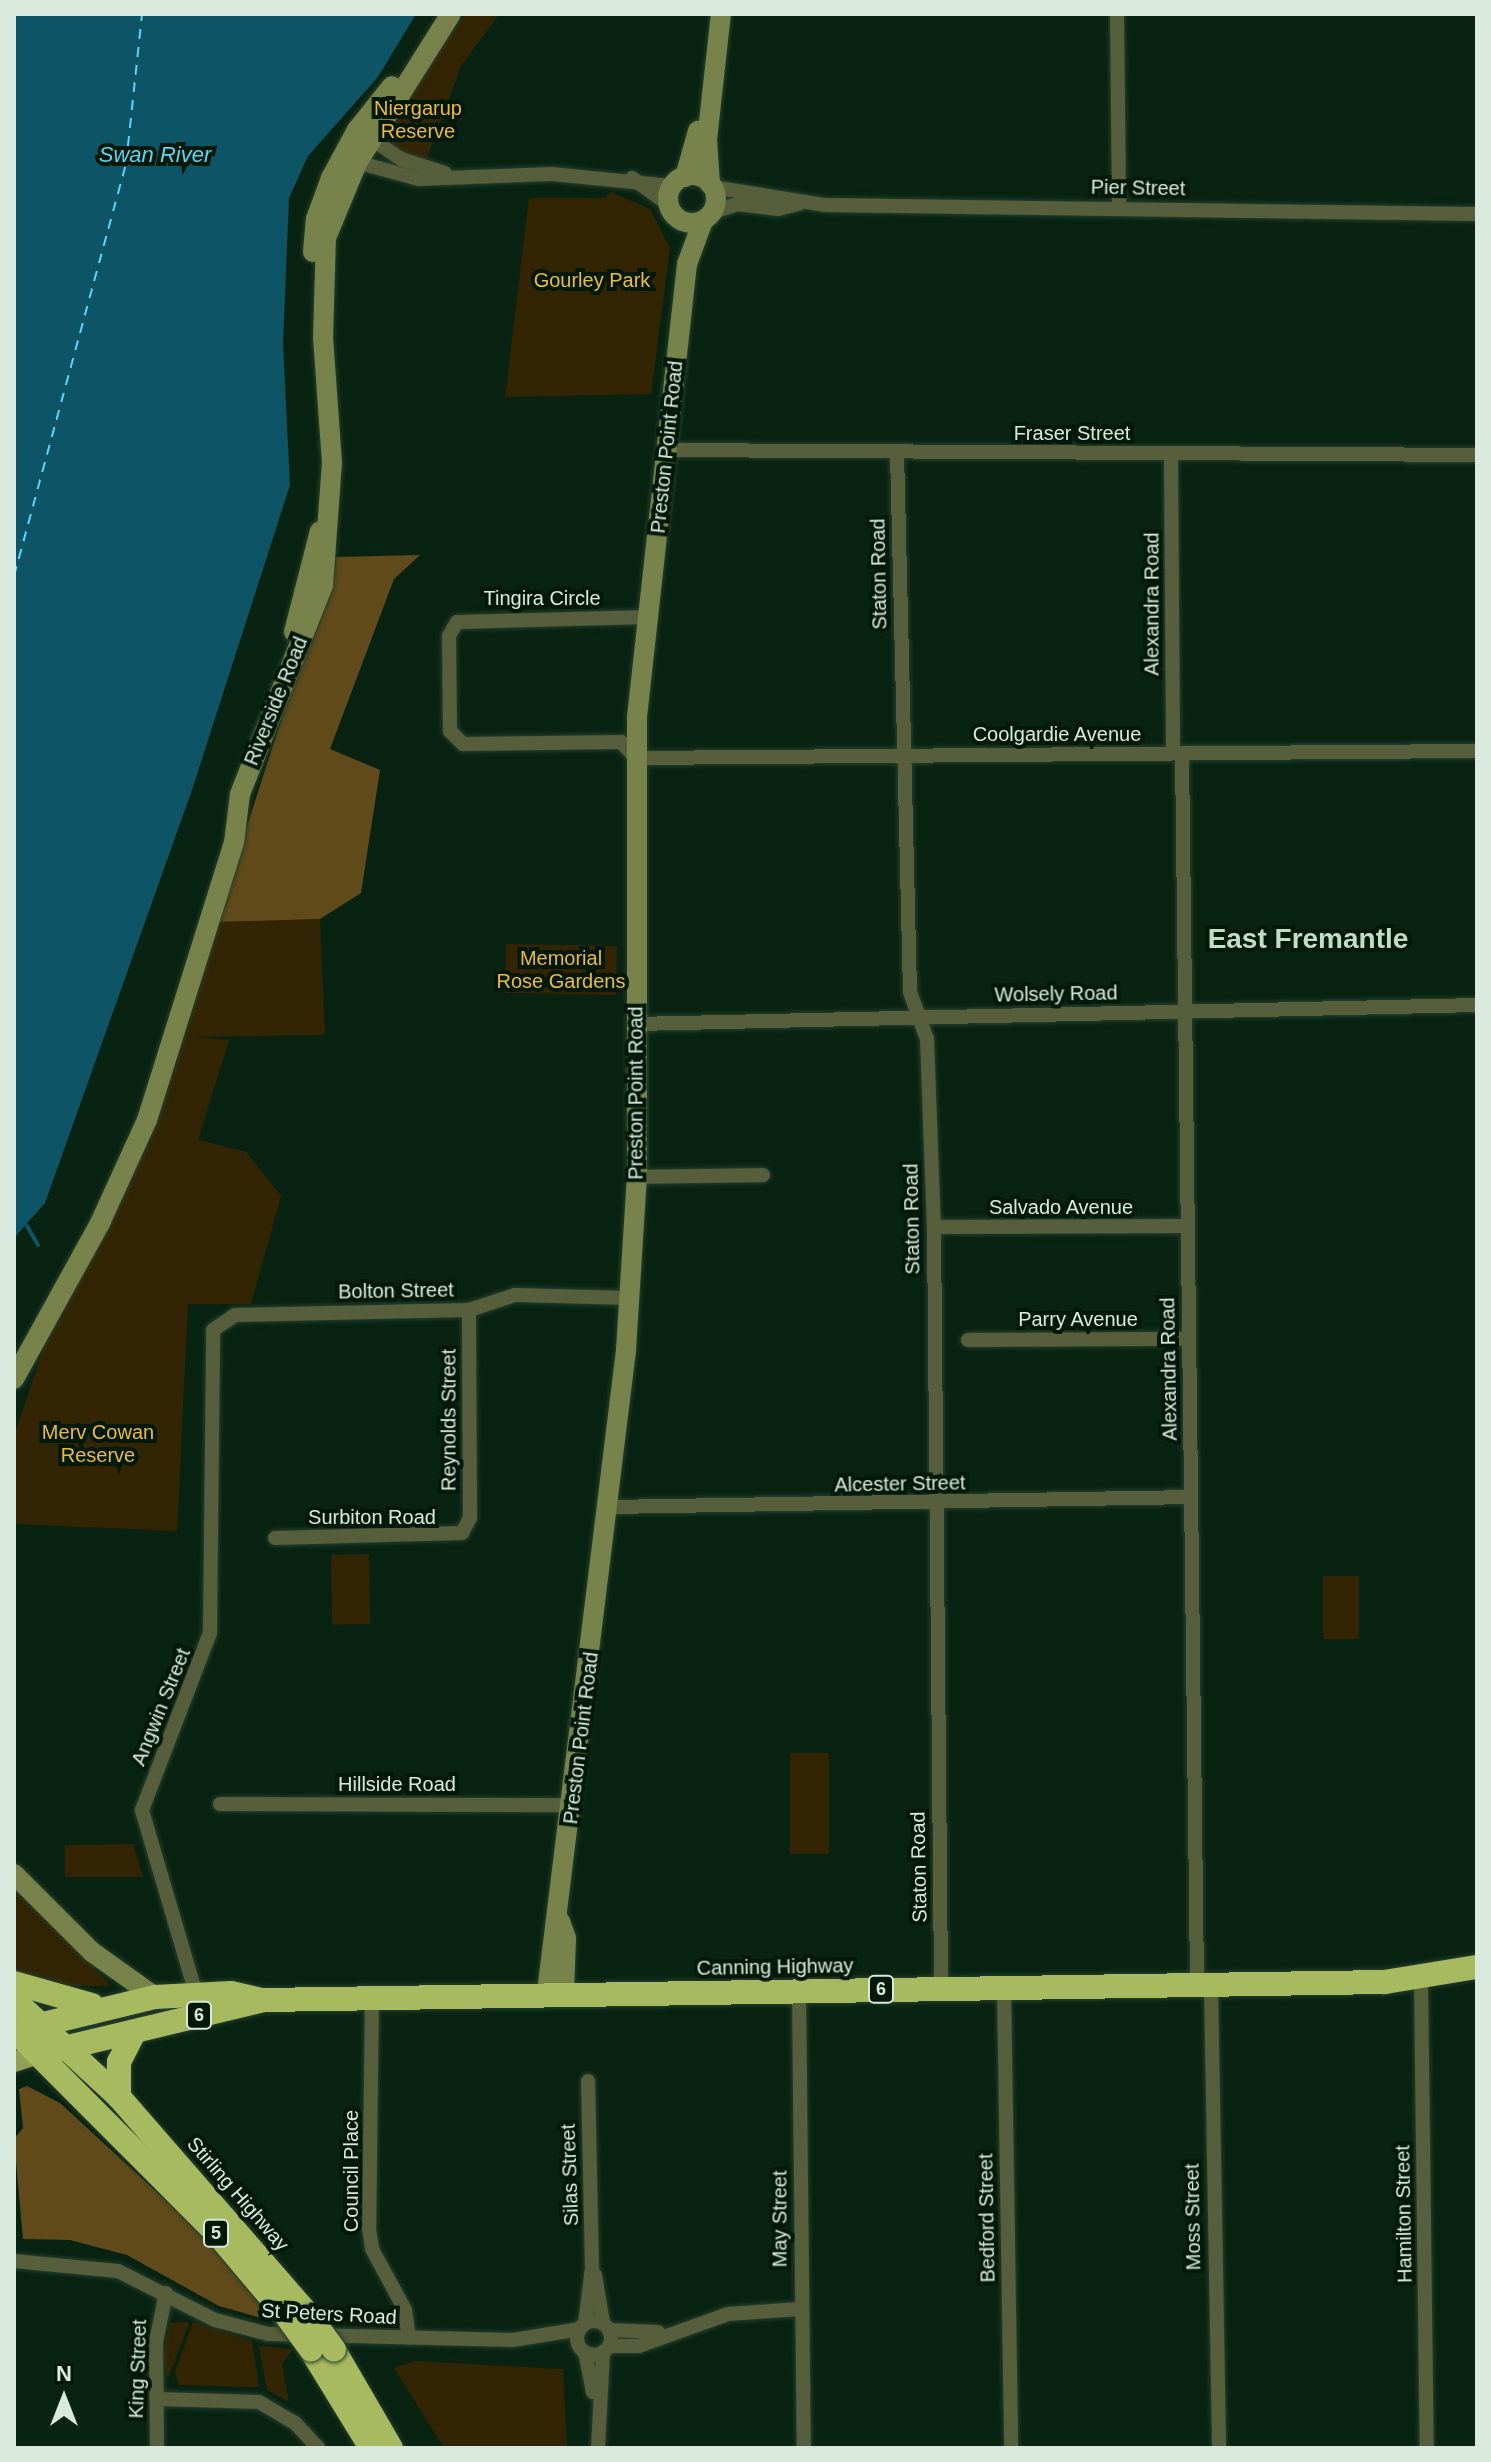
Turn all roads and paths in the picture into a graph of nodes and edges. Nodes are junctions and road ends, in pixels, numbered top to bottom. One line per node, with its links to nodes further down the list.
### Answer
1 (440, 14): 6 (street, Riverside Road)
2 (451, 14): 6 (street, Riverside Road)
3 (711, 14): 10 (street)
4 (721, 14): 9 (street, Preston Point Road)
5 (1117, 14): 12 (street)
6 (365, 134): 7 (street, Riverside Road); 8 (street)
7 (350, 160): 8 (street); 37 (street, Riverside Road); 38 (street, Riverside Road)
8 (453, 176): 10 (street)
9 (712, 185): 10 (street); 11 (street, Pier Street); 14 (street, Preston Point Road)
10 (676, 189): 14 (street)
11 (798, 204): 12 (street, Pier Street); 14 (street, Pier Street)
12 (1119, 208): 13 (street, Pier Street)
13 (1477, 214)
14 (700, 218): 15 (street, Preston Point Road)
15 (667, 450): 16 (street, Fraser Street); 19 (street, Preston Point Road)
16 (897, 452): 17 (street, Fraser Street); 22 (street, Staton Road)
17 (1171, 454): 18 (street, Fraser Street); 21 (street, Alexandra Road)
18 (1477, 455)
19 (648, 617): 23 (street, Preston Point Road); 23 (street, Tingira Circle)
20 (1477, 751): 21 (street, Coolgardie Avenue)
21 (1178, 753): 22 (street, Coolgardie Avenue); 25 (street, Alexandra Road)
22 (901, 755): 23 (street, Coolgardie Avenue); 26 (street, Staton Road)
23 (636, 758): 27 (street, Preston Point Road)
24 (1477, 1005): 25 (street, Wolsely Road)
25 (1185, 1012): 26 (street, Wolsely Road); 30 (street, Alexandra Road)
26 (919, 1017): 27 (street, Wolsely Road); 31 (street, Staton Road)
27 (635, 1024): 29 (street, Preston Point Road)
28 (763, 1175): 29 (street)
29 (637, 1177): 32 (street, Preston Point Road)
30 (1188, 1226): 31 (street, Salvado Avenue); 35 (street, Alexandra Road)
31 (934, 1227): 40 (street, Staton Road)
32 (631, 1298): 33 (street, Bolton Street); 41 (street, Preston Point Road)
33 (469, 1310): 34 (street, Bolton Street); 42 (street, Reynolds Street)
34 (213, 1330): 55 (street, Angwin Street)
35 (1189, 1339): 36 (street, Parry Avenue); 39 (street, Alexandra Road)
36 (968, 1340)
37 (14, 1363)
38 (14, 1379)
39 (1191, 1497): 40 (street, Alcester Street); 50 (street, Alexandra Road)
40 (934, 1504): 41 (street, Alcester Street); 52 (street, Staton Road)
41 (609, 1507): 45 (street, Preston Point Road)
42 (466, 1529): 43 (street, Surbiton Road)
43 (275, 1538)
44 (220, 1804): 45 (street, Hillside Road)
45 (573, 1805): 54 (street, Preston Point Road)
46 (14, 1874): 57 (street)
47 (1477, 1967): 48 (highway, Canning Highway / 6)
48 (1421, 1980): 50 (highway, Canning Highway / 6); 92 (street, Hamilton Street)
49 (14, 1983): 60 (highway)
50 (1204, 1984): 51 (highway, Canning Highway / 6); 91 (street, Moss Street)
51 (1004, 1988): 52 (highway, Canning Highway / 6); 90 (street, Bedford Street)
52 (941, 1989): 53 (highway, Canning Highway / 6)
53 (799, 1990): 54 (highway, Canning Highway / 6); 72 (street, May Street)
54 (556, 1992): 56 (highway, Canning Highway / 6)
55 (196, 1994): 57 (highway, Canning Highway / 6); 59 (highway, Canning Highway / 6)
56 (372, 1996): 59 (highway, Canning Highway / 6); 77 (street, Council Place)
57 (155, 1997): 60 (highway, Canning Highway / 6)
58 (14, 2000): 61 (highway, Stirling Highway / 5)
59 (264, 2000): 63 (highway, Canning Highway / 6)
60 (100, 2007): 61 (highway, Canning Highway / 6)
61 (41, 2024): 62 (highway, Canning Highway / 6); 64 (highway, Stirling Highway / 5)
62 (15, 2031): 65 (highway, Stirling Highway / 5)
63 (134, 2032): 64 (highway, Canning Highway / 6); 68 (highway)
64 (68, 2048): 65 (highway, Canning Highway / 6); 68 (highway, Stirling Highway / 5)
65 (39, 2054): 66 (main road, Canning Highway / 6); 73 (highway, Stirling Highway / 5)
66 (14, 2062)
67 (588, 2081): 70 (street, Silas Street)
68 (119, 2097): 73 (highway, Stirling Highway / 5)
69 (14, 2261): 71 (street, St Peters Road)
70 (592, 2268): 74 (street, Silas Street); 75 (street, Silas Street)
71 (166, 2293): 77 (street, St Peters Road); 82 (street, King Street)
72 (800, 2314): 76 (street); 89 (street, May Street)
73 (299, 2318): 81 (highway, Stirling Highway / 5, bridge)
74 (582, 2327): 75 (street, St Peters Road); 78 (street, St Peters Road); 79 (street, Silas Street)
75 (606, 2327): 76 (street); 80 (street, Silas Street)
76 (670, 2333): 80 (street)
77 (409, 2338): 78 (street, St Peters Road)
78 (513, 2340): 79 (street, St Peters Road)
79 (582, 2349): 80 (street, St Peters Road); 83 (street)
80 (606, 2349): 83 (street)
81 (322, 2350): 86 (highway, Stirling Highway / 5); 87 (highway, Stirling Highway / 5)
82 (157, 2399): 84 (street, King Street); 85 (street)
83 (597, 2407): 88 (street)
84 (157, 2448)
85 (318, 2448)
86 (371, 2448)
87 (391, 2448)
88 (598, 2448)
89 (804, 2448)
90 (1011, 2448)
91 (1219, 2448)
92 (1427, 2448)

